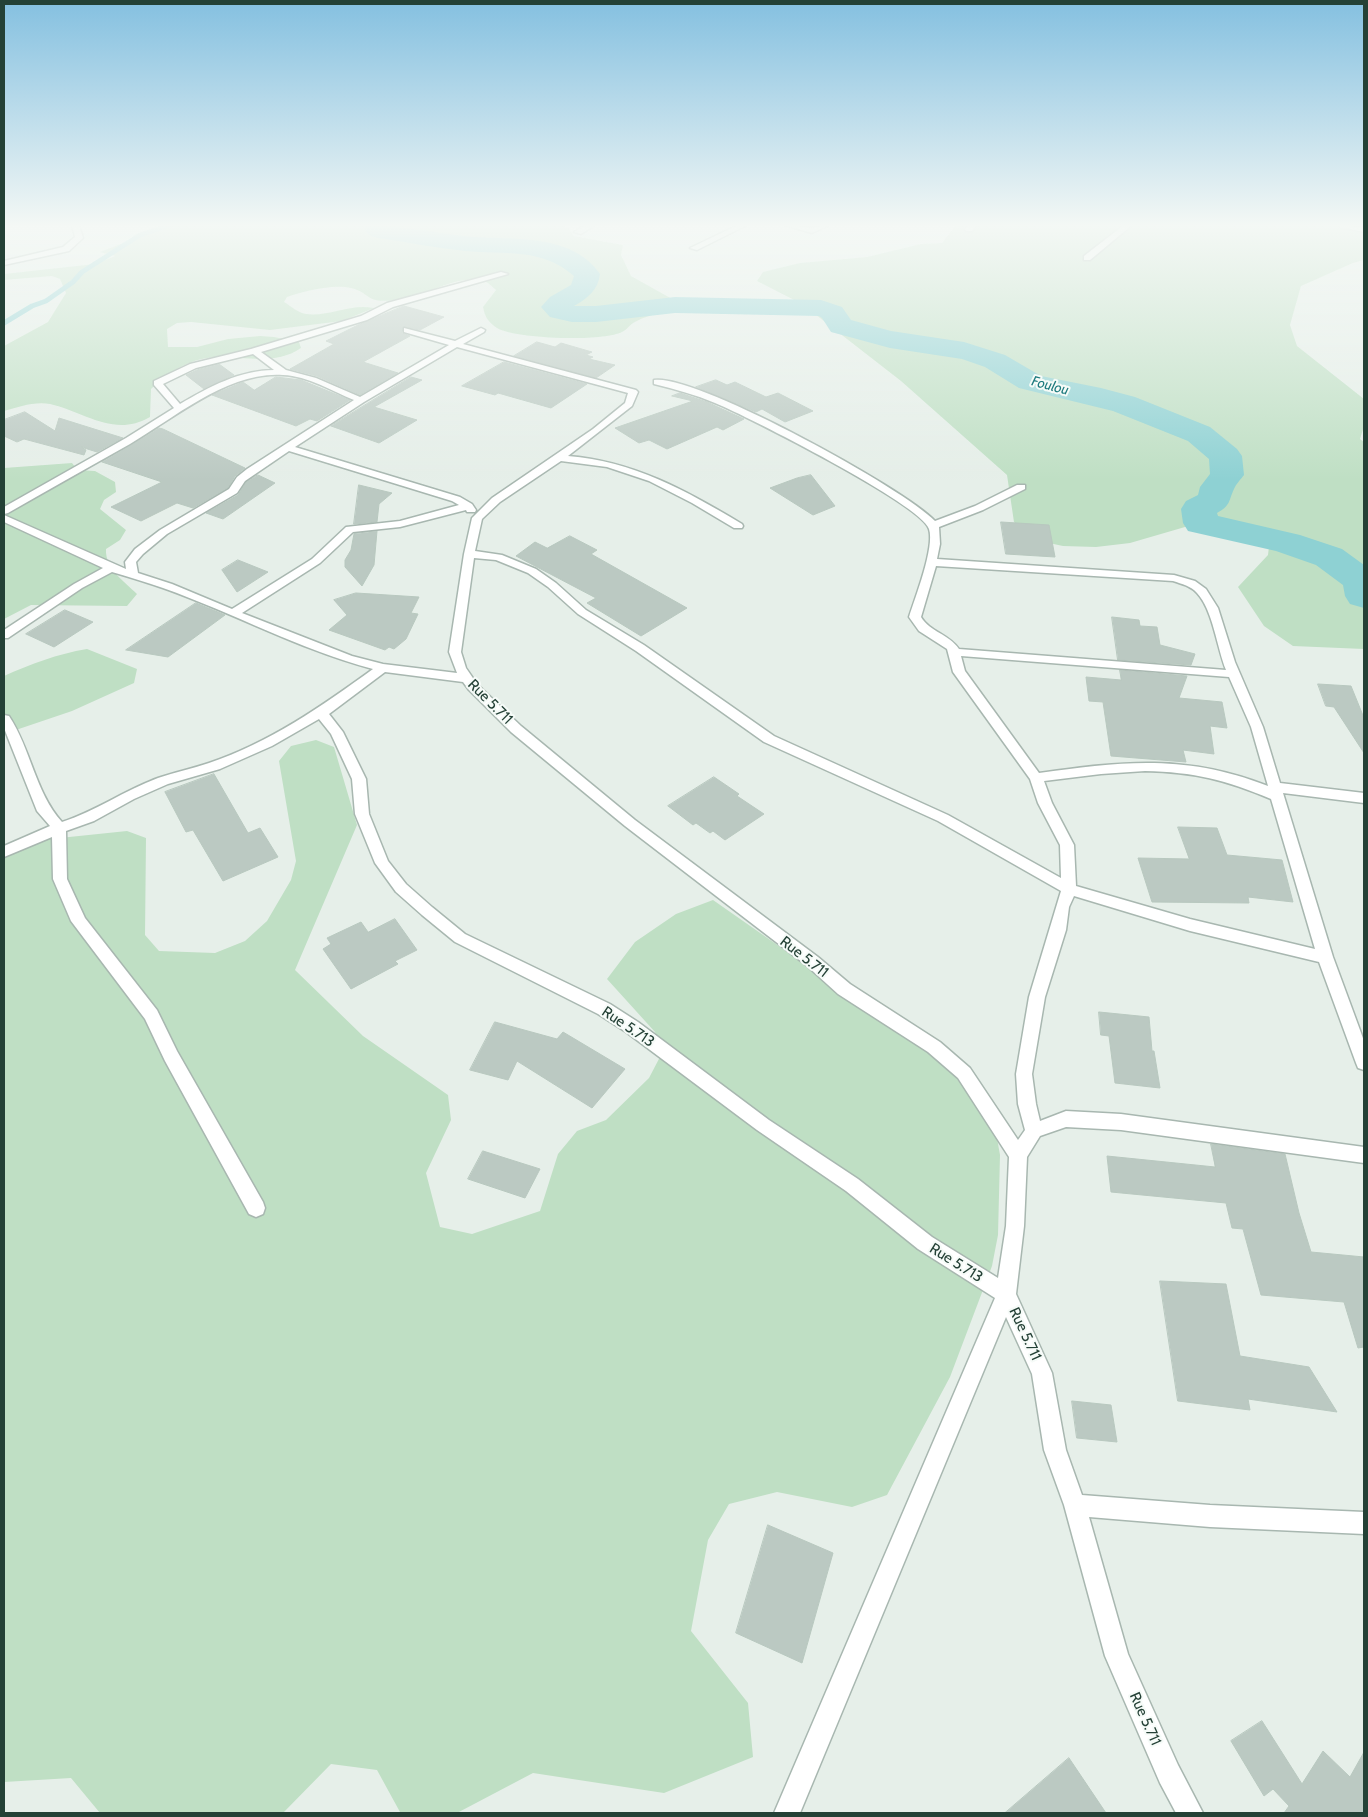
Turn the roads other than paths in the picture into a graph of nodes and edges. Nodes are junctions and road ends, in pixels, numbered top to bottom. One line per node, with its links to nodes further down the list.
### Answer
1 (380, 310): 5 (street)
2 (406, 330): 4 (street)
3 (481, 330): 4 (street)
4 (455, 345): 8 (street); 9 (street)
5 (254, 351): 6 (street); 10 (street)
6 (283, 372): 9 (street); 10 (street)
7 (667, 374): 8 (street)
8 (645, 387): 12 (street); 17 (street)
9 (361, 400): 11 (street)
10 (179, 408): 14 (street)
11 (290, 448): 15 (street); 22 (street)
12 (559, 458): 15 (street); 18 (street)
13 (1021, 487): 17 (street)
14 (4, 510)
15 (472, 512): 19 (street, Rue 5.711); 23 (street)
16 (4, 518): 21 (street)
17 (934, 525): 20 (street)
18 (738, 526)
19 (469, 554): 28 (street, Rue 5.711); 36 (street)
20 (932, 562): 25 (street); 27 (street)
21 (111, 568): 22 (street); 24 (street)
22 (133, 574): 23 (street)
23 (233, 613): 26 (street)
24 (4, 635)
25 (954, 652): 27 (street); 31 (street)
26 (383, 668): 28 (street); 29 (street)
27 (1234, 674): 32 (street)
28 (466, 678): 40 (street, Rue 5.711)
29 (321, 713): 34 (street); 43 (street, Rue 5.713)
30 (4, 719): 34 (street)
31 (1036, 778): 32 (street); 36 (street)
32 (1277, 792): 33 (street); 37 (street)
33 (1364, 798)
34 (59, 828): 35 (street); 42 (street)
35 (4, 852)
36 (1068, 889): 37 (street); 39 (street)
37 (1325, 958): 38 (street)
38 (1364, 1063)
39 (1034, 1131): 40 (street); 41 (street)
40 (1018, 1155): 43 (street, Rue 5.711)
41 (1364, 1155)
42 (256, 1208)
43 (1006, 1294): 44 (street, Rue 5.711); 46 (street)
44 (1075, 1505): 45 (street); 47 (street, Rue 5.711)
45 (1364, 1523)
46 (787, 1813)
47 (1190, 1813)

